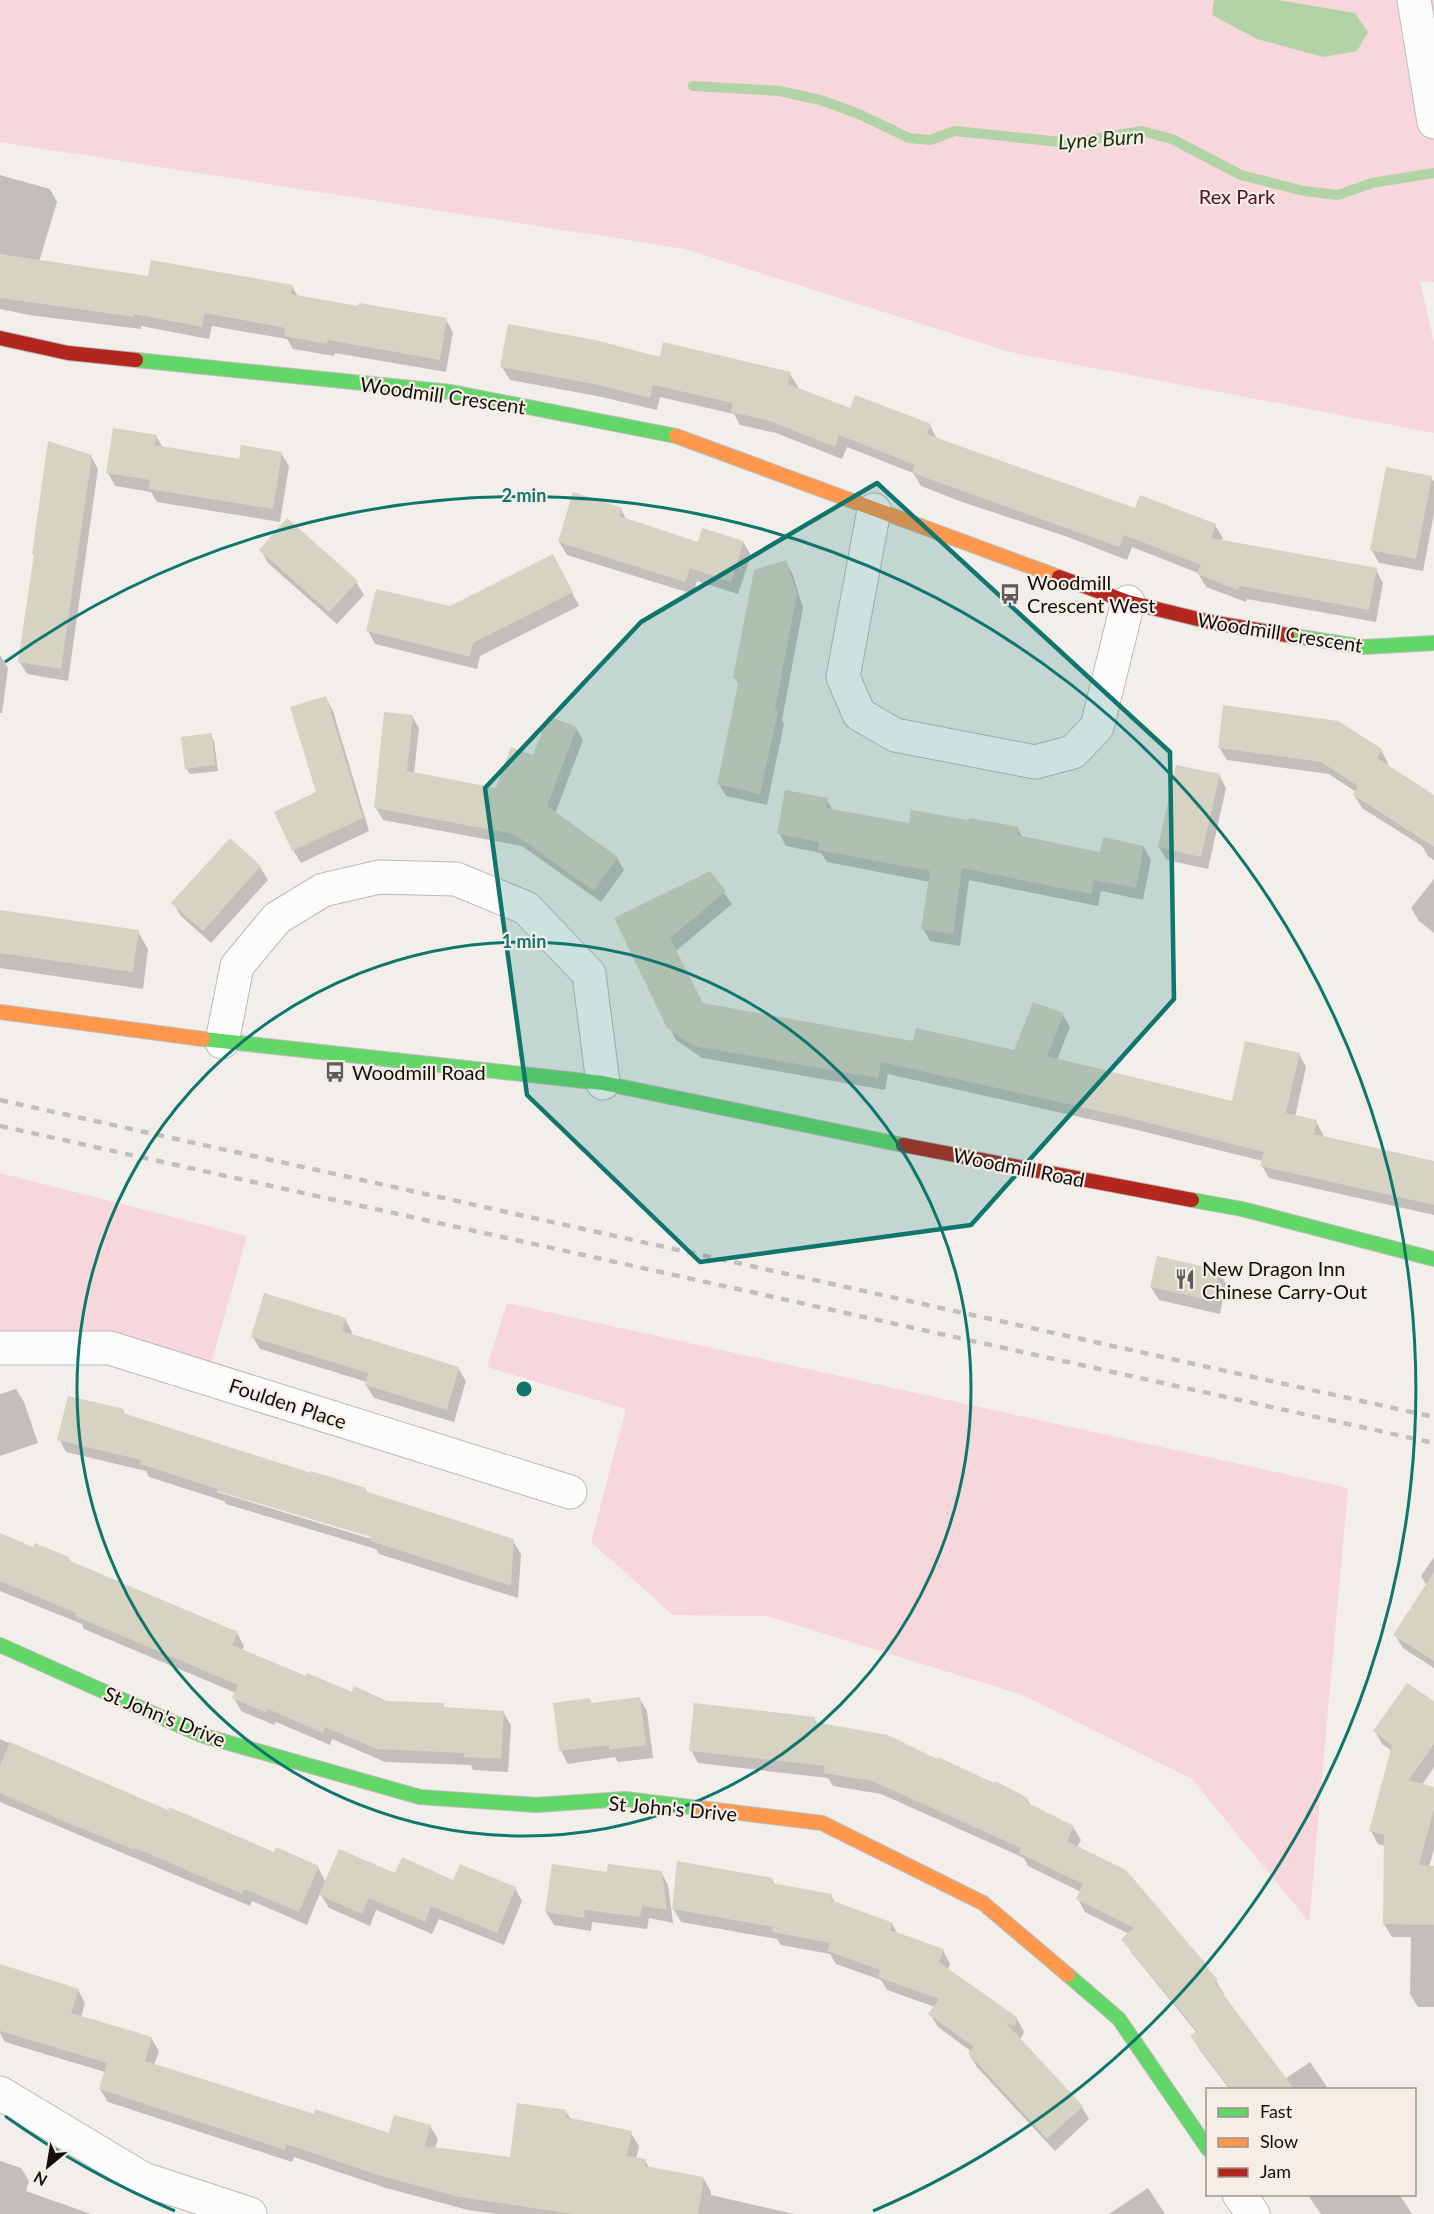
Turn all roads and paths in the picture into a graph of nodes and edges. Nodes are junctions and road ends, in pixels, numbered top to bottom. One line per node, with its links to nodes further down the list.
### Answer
1 (1414, 0): 2 (street)
2 (1434, 122)
3 (0, 338): 4 (street, Woodmill Crescent)
4 (874, 510): 5 (street, Woodmill Crescent); 5 (street)
5 (1128, 602): 6 (street, Woodmill Crescent)
6 (1434, 643)
7 (0, 1012): 8 (street, Woodmill Road)
8 (222, 1042): 9 (street, Woodmill Road); 9 (street)
9 (603, 1083): 10 (street, Woodmill Road)
10 (1434, 1259)
11 (0, 1347): 12 (street, Foulden Place)
12 (570, 1492)
13 (0, 1645): 15 (street, St John's Drive)
14 (0, 2093): 17 (street)
15 (1206, 2146)
16 (1240, 2196): 18 (street)
17 (250, 2214)
18 (1252, 2214)

